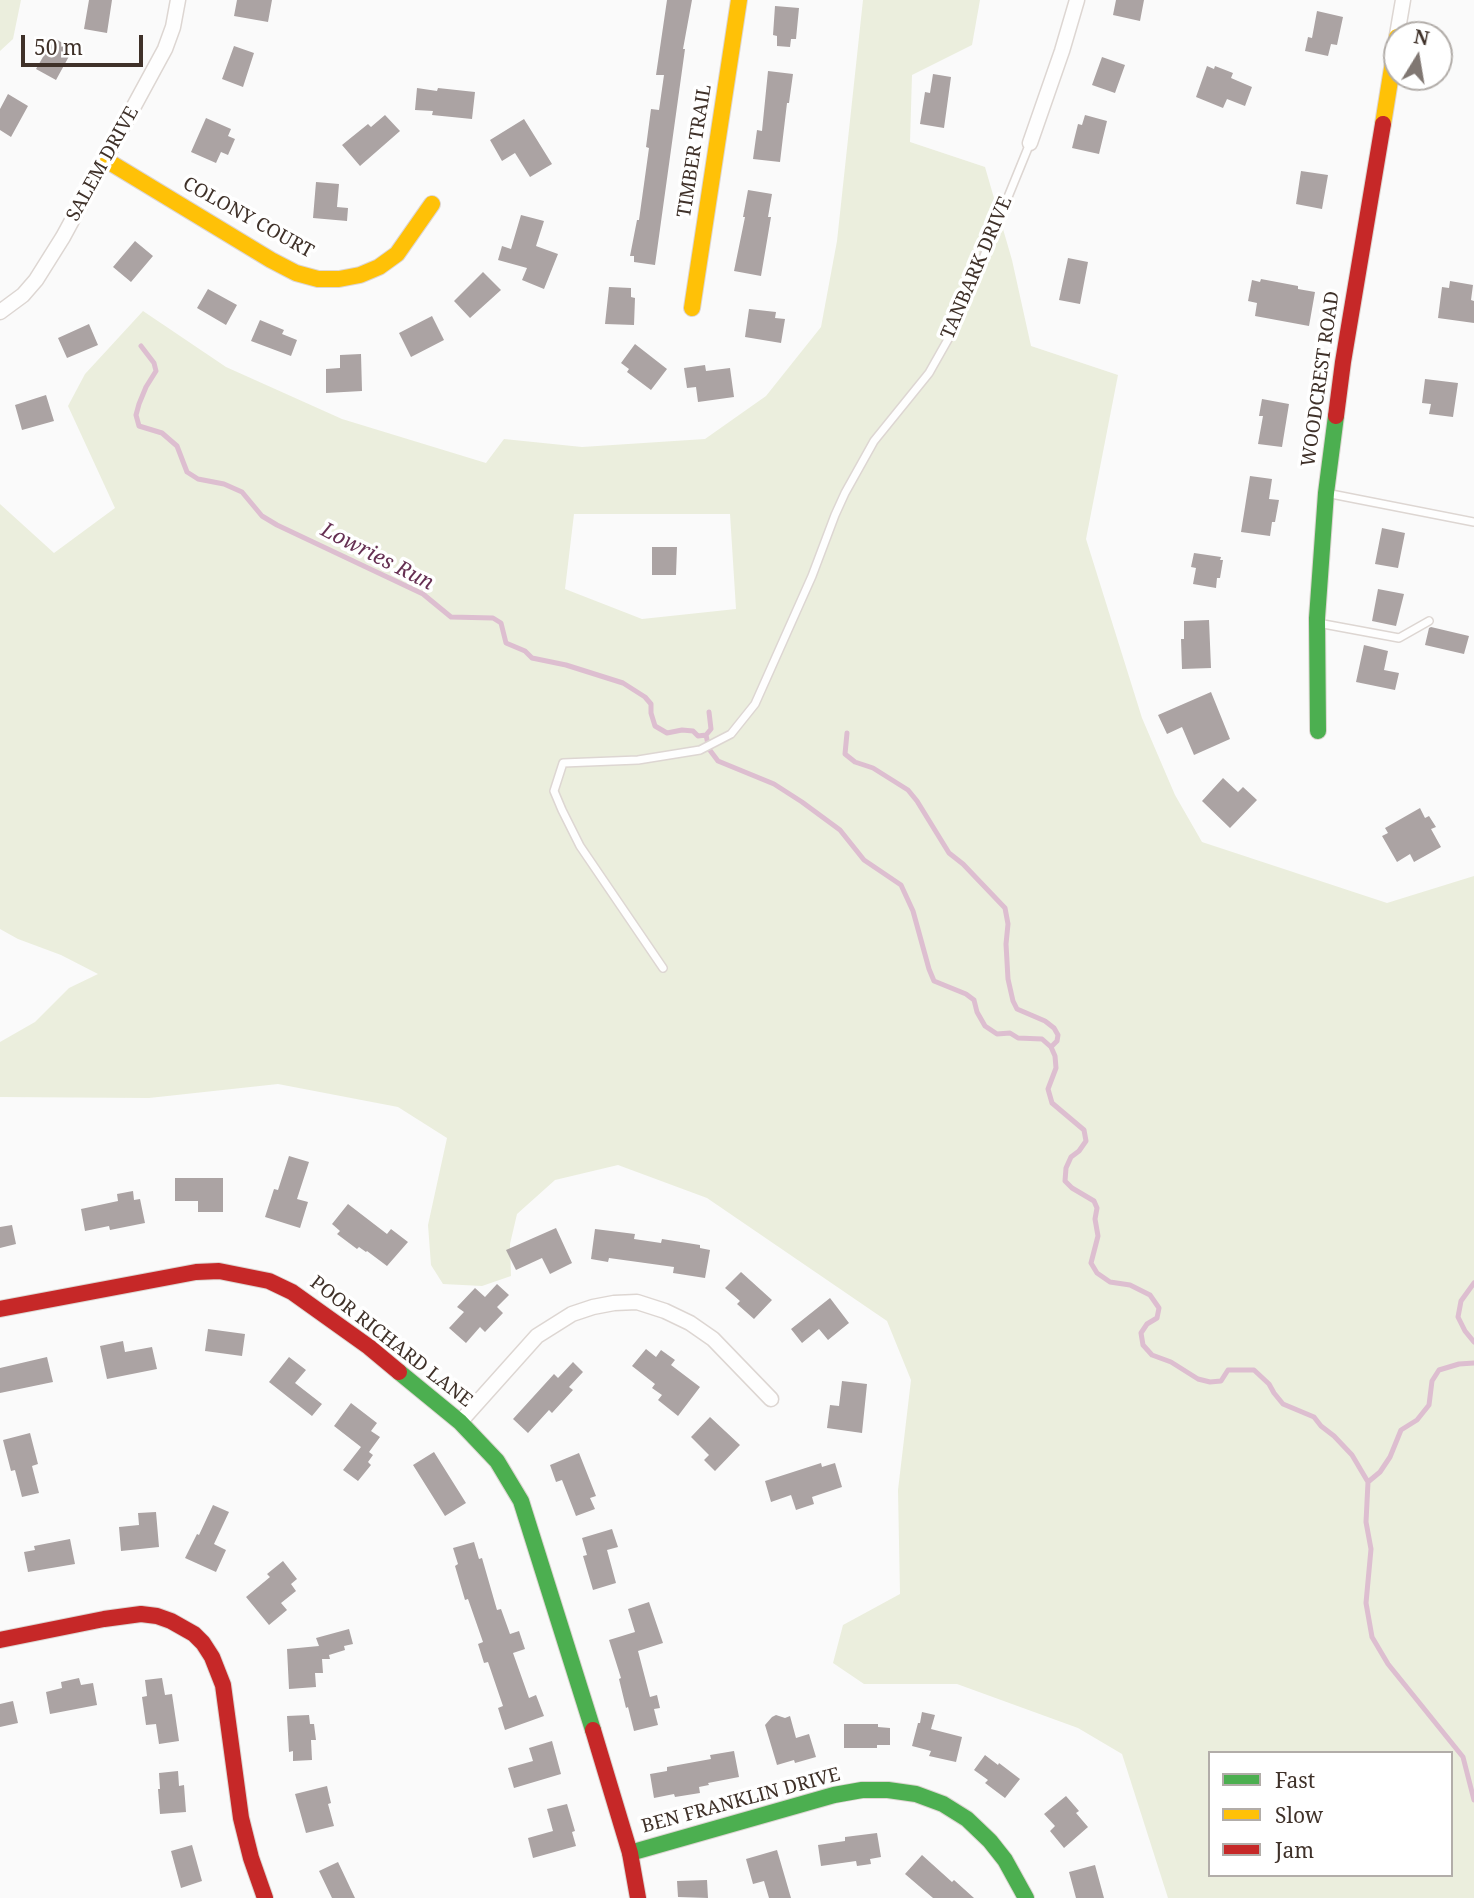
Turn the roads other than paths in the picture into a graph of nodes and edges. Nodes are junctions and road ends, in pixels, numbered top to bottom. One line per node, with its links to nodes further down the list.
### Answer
1 (178, 0): 8 (street, SALEM DRIVE)
2 (739, 0): 10 (street, TIMBER TRAIL)
3 (1077, 0): 7 (street, TANBARK DRIVE)
4 (1403, 0): 5 (street, WOODCREST ROAD)
5 (1400, 21)
6 (1388, 91): 12 (street, WOODCREST ROAD)
7 (1030, 143): 17 (lane, TANBARK DRIVE)
8 (106, 160): 9 (street, COLONY COURT); 11 (street, SALEM DRIVE)
9 (432, 204)
10 (692, 308)
11 (0, 312)
12 (1326, 493): 13 (lane); 15 (street, WOODCREST ROAD)
13 (1474, 522)
14 (1429, 621): 15 (lane)
15 (1317, 623): 16 (street, WOODCREST ROAD)
16 (1318, 730)
17 (663, 968)
18 (0, 1310): 20 (street, POOR RICHARD LANE)
19 (771, 1399): 20 (street)
20 (460, 1422): 22 (street, POOR RICHARD LANE)
21 (0, 1640): 23 (street)
22 (630, 1853): 24 (street, POOR RICHARD LANE); 25 (street, BEN FRANKLIN DRIVE)
23 (265, 1898)
24 (639, 1898)
25 (1026, 1898)

